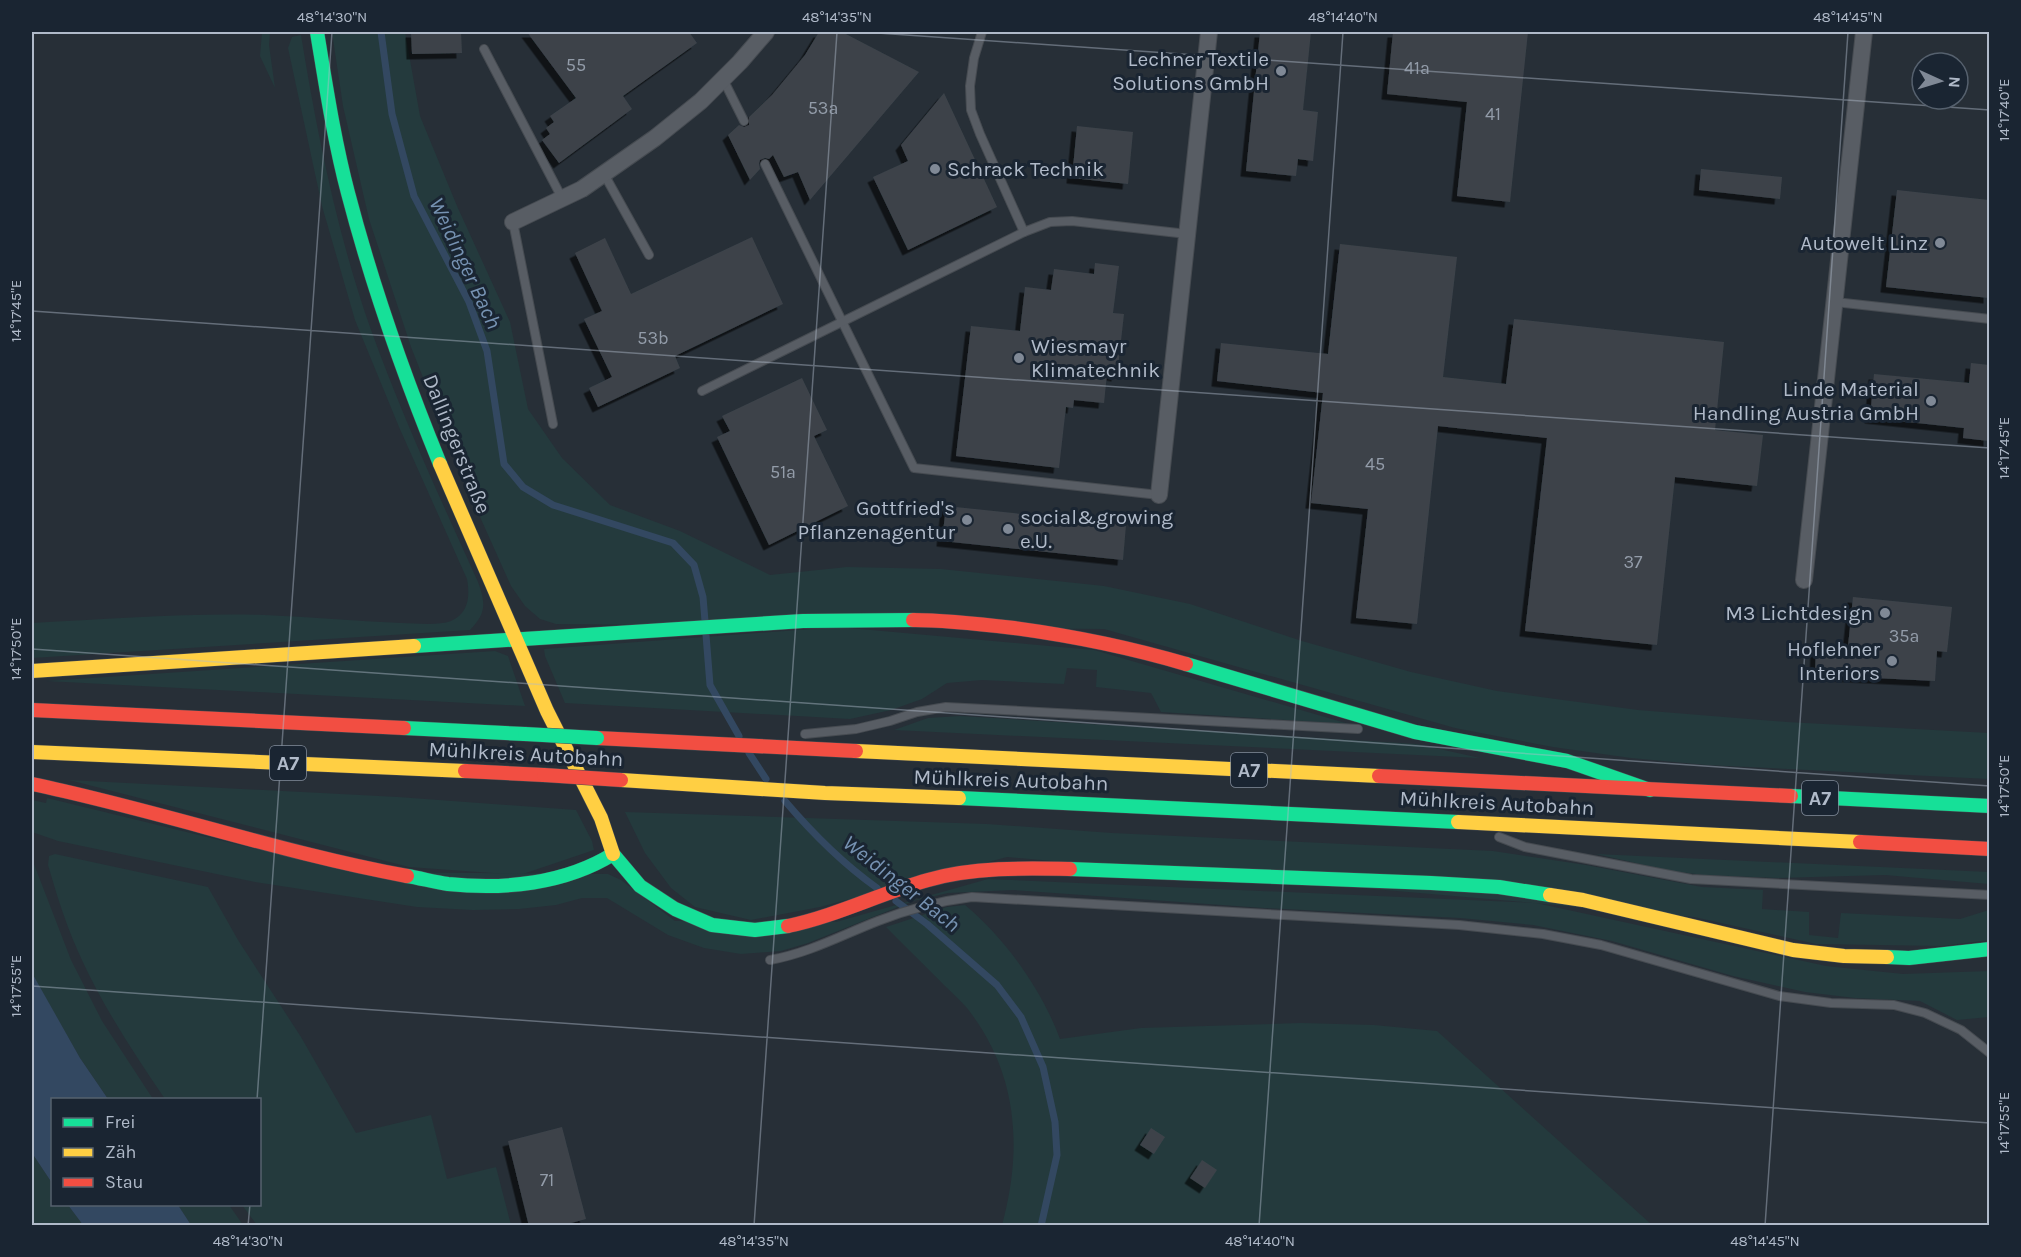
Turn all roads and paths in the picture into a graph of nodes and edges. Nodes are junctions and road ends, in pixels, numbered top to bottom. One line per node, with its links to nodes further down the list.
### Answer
1 (317, 32): 23 (main road, Dallingerstraße)
2 (766, 32): 7 (street)
3 (982, 32): 13 (lane)
4 (1209, 32): 14 (street)
5 (1864, 32): 16 (street)
6 (484, 49): 11 (lane)
7 (723, 79): 8 (lane); 10 (street)
8 (744, 121)
9 (765, 164): 18 (lane)
10 (604, 174): 11 (street); 15 (lane)
11 (562, 198): 12 (street)
12 (513, 222): 20 (lane)
13 (1024, 232): 14 (lane); 18 (lane)
14 (1187, 234): 21 (street)
15 (649, 255)
16 (1835, 302): 17 (lane); 22 (street)
17 (1989, 319)
18 (844, 321): 19 (lane); 21 (lane)
19 (702, 391)
20 (553, 424)
21 (1159, 495)
22 (1804, 580)
23 (518, 639): 24 (main road); 26 (main road); 34 (main road, Dallingerstraße)
24 (32, 671)
25 (32, 710): 30 (main road, Mühlkreis Autobahn / A7, bridge)
26 (1415, 732): 27 (lane); 30 (main road)
27 (797, 735)
28 (32, 752): 32 (main road, Mühlkreis Autobahn / A7, bridge)
29 (32, 784): 34 (main road)
30 (1650, 790): 31 (main road, Mühlkreis Autobahn / A7)
31 (1989, 806)
32 (1459, 822): 33 (main road, Mühlkreis Autobahn / A7); 35 (lane)
33 (1989, 849)
34 (613, 854): 36 (main road)
35 (1989, 895)
36 (1989, 949)
37 (770, 960): 38 (lane)
38 (1989, 1053)

